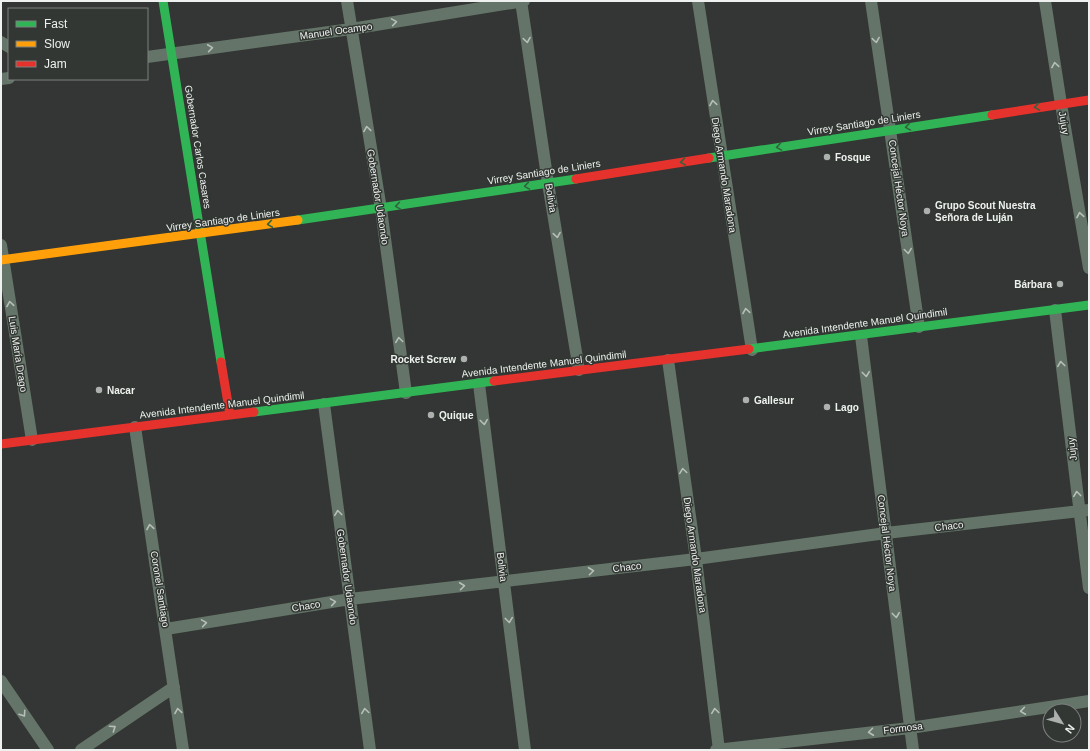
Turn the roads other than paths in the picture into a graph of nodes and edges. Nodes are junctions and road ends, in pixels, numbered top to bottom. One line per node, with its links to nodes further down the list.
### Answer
1 (163, 1): 8 (street, Gobernador Carlos Casares)
2 (347, 1): 7 (street, Gobernador Udaondo)
3 (522, 1): 7 (street, Manuel Ocampo, one-way to 3); 14 (street, Bolivia, one-way to 14)
4 (698, 1): 13 (street, Diego Armando Maradona, one-way to 4)
5 (870, 1): 12 (street, Concejal Héctor Noya, one-way to 12)
6 (1045, 1): 11 (street, Jujuy, one-way to 6)
7 (351, 29): 8 (street, Manuel Ocampo, one-way to 7); 15 (street, Gobernador Udaondo, one-way to 7)
8 (172, 54): 9 (street, Manuel Ocampo); 16 (street, Gobernador Carlos Casares)
9 (148, 57)
10 (1089, 100): 11 (street, Virrey Santiago de Liniers)
11 (1061, 104): 12 (street, Virrey Santiago de Liniers, one-way to 12); 19 (street, Jujuy, one-way to 11)
12 (890, 130): 13 (street, Virrey Santiago de Liniers, one-way to 13); 22 (street, Concejal Héctor Noya, one-way to 22)
13 (721, 156): 14 (street, Virrey Santiago de Liniers, one-way to 14); 24 (street, Diego Armando Maradona, one-way to 13)
14 (548, 183): 15 (street, Virrey Santiago de Liniers, one-way to 15); 26 (street, Bolivia, one-way to 26)
15 (381, 209): 16 (street, Virrey Santiago de Liniers, one-way to 16); 28 (street, Gobernador Udaondo, one-way to 15)
16 (201, 234): 18 (street, Virrey Santiago de Liniers); 30 (street, Gobernador Carlos Casares)
17 (1, 245): 18 (street, Luis María Drago)
18 (2, 260): 32 (street, Luis María Drago, one-way to 18)
19 (1089, 268)
20 (1089, 305): 21 (street, Avenida Intendente Manuel Quindimil)
21 (1055, 310): 22 (street, Avenida Intendente Manuel Quindimil); 34 (street, Jujuy, one-way to 21)
22 (919, 327): 23 (street, Avenida Intendente Manuel Quindimil)
23 (862, 336): 24 (street, Avenida Intendente Manuel Quindimil); 35 (street, Concejal Héctor Noya, one-way to 35)
24 (752, 350): 25 (street, Avenida Intendente Manuel Quindimil)
25 (668, 360): 26 (street, Avenida Intendente Manuel Quindimil); 36 (street, Diego Armando Maradona, one-way to 25)
26 (579, 370): 27 (street, Avenida Intendente Manuel Quindimil)
27 (479, 384): 28 (street, Avenida Intendente Manuel Quindimil); 37 (street, Bolivia, one-way to 37)
28 (406, 393): 29 (street, Avenida Intendente Manuel Quindimil)
29 (324, 404): 30 (street, Avenida Intendente Manuel Quindimil); 39 (street, Gobernador Udaondo, one-way to 29)
30 (230, 416): 31 (street, Avenida Intendente Manuel Quindimil)
31 (135, 427): 32 (street, Avenida Intendente Manuel Quindimil); 40 (street, Coronel Santiago, one-way to 31)
32 (32, 440): 33 (street, Avenida Intendente Manuel Quindimil)
33 (1, 444)
34 (1084, 510): 35 (street, Chaco); 38 (street, Jujuy)
35 (886, 533): 36 (street, Chaco); 44 (street, Concejal Héctor Noya, one-way to 44)
36 (696, 559): 37 (street, Chaco, one-way to 36); 51 (street, Diego Armando Maradona, one-way to 36)
37 (504, 581): 39 (street, Chaco, one-way to 37); 49 (street, Bolivia, one-way to 49)
38 (1089, 588)
39 (350, 599): 40 (street, Chaco, one-way to 39); 48 (street, Gobernador Udaondo, one-way to 39)
40 (166, 629): 42 (street, Coronel Santiago)
41 (1, 681): 45 (street, one-way to 45)
42 (174, 687): 46 (street, one-way to 42); 47 (street, Coronel Santiago, one-way to 42)
43 (1089, 702): 44 (street, Formosa, one-way to 44)
44 (910, 728): 51 (street, Formosa, one-way to 51); 52 (street, Concejal Héctor Noya)
45 (48, 750)
46 (81, 750)
47 (184, 750)
48 (370, 750)
49 (525, 750)
50 (716, 750): 51 (street, Formosa)
51 (719, 750)
52 (913, 750)

